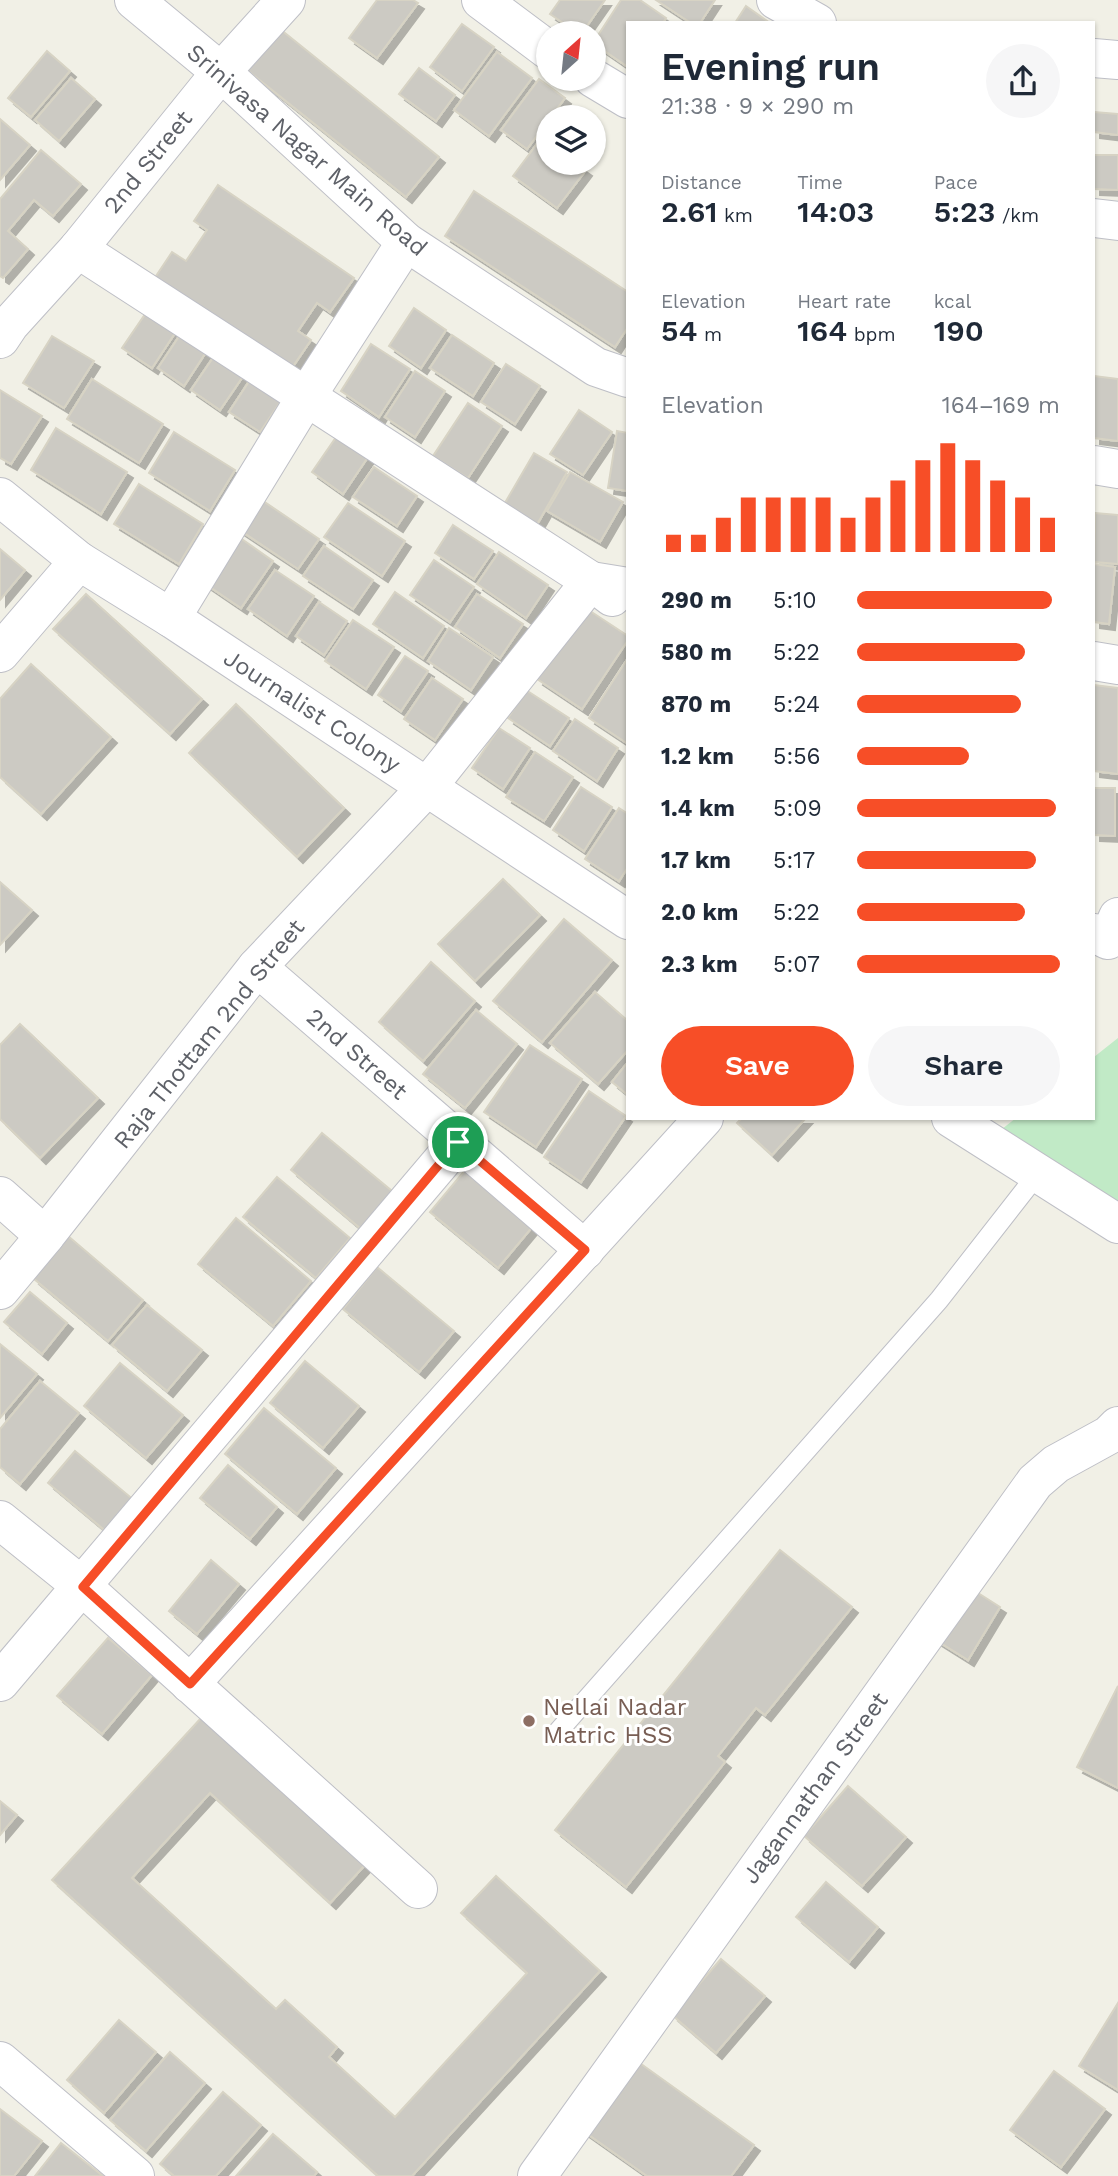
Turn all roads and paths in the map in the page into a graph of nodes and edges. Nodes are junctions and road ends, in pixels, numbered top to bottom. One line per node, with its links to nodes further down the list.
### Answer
1 (134, 0): 11 (street, Srinivasa Nagar Main Road)
2 (286, 0): 11 (street, 2nd Street)
3 (481, 0): 8 (street)
4 (776, 0): 6 (street)
5 (836, 0): 7 (street)
6 (813, 21)
7 (831, 21)
8 (536, 41)
9 (1095, 58): 10 (street)
10 (1118, 61)
11 (221, 72): 16 (street, Srinivasa Nagar Main Road); 17 (street, 2nd Street)
12 (606, 86): 13 (street)
13 (626, 98)
14 (1095, 218): 15 (street)
15 (1118, 221)
16 (406, 243): 19 (street, Srinivasa Nagar Main Road); 20 (street)
17 (78, 249): 18 (street, 2nd Street); 20 (street)
18 (3, 327)
19 (626, 378)
20 (306, 397): 25 (street); 28 (street)
21 (1095, 465): 22 (street)
22 (1118, 469)
23 (0, 497): 24 (street, Journalist Colony)
24 (79, 561): 28 (street, Journalist Colony); 29 (street)
25 (591, 581): 26 (street); 27 (street); 32 (street, Raja Thottam 2nd Street)
26 (626, 587)
27 (626, 607)
28 (171, 618): 32 (street, Journalist Colony)
29 (0, 653)
30 (1095, 661): 31 (street)
31 (1118, 665)
32 (428, 786): 34 (street, Journalist Colony); 36 (street, Raja Thottam 2nd Street)
33 (1118, 916): 35 (street)
34 (626, 919)
35 (1095, 934)
36 (257, 967): 39 (street, 2nd Street); 43 (street, Raja Thottam 2nd Street)
37 (702, 1120): 44 (street)
38 (954, 1120): 40 (street)
39 (458, 1142): 44 (street, 2nd Street); 48 (street)
40 (1039, 1172): 42 (street); 51 (lane)
41 (0, 1196): 43 (street)
42 (1118, 1224)
43 (45, 1236): 45 (street, Raja Thottam 2nd Street)
44 (585, 1250): 50 (street)
45 (0, 1290)
46 (1118, 1426): 55 (street, Jagannathan Street)
47 (0, 1520): 48 (street)
48 (83, 1587): 49 (street); 50 (street)
49 (0, 1682)
50 (190, 1684): 52 (street)
51 (555, 1735)
52 (418, 1889)
53 (0, 2061): 54 (street)
54 (135, 2176)
55 (537, 2176)

